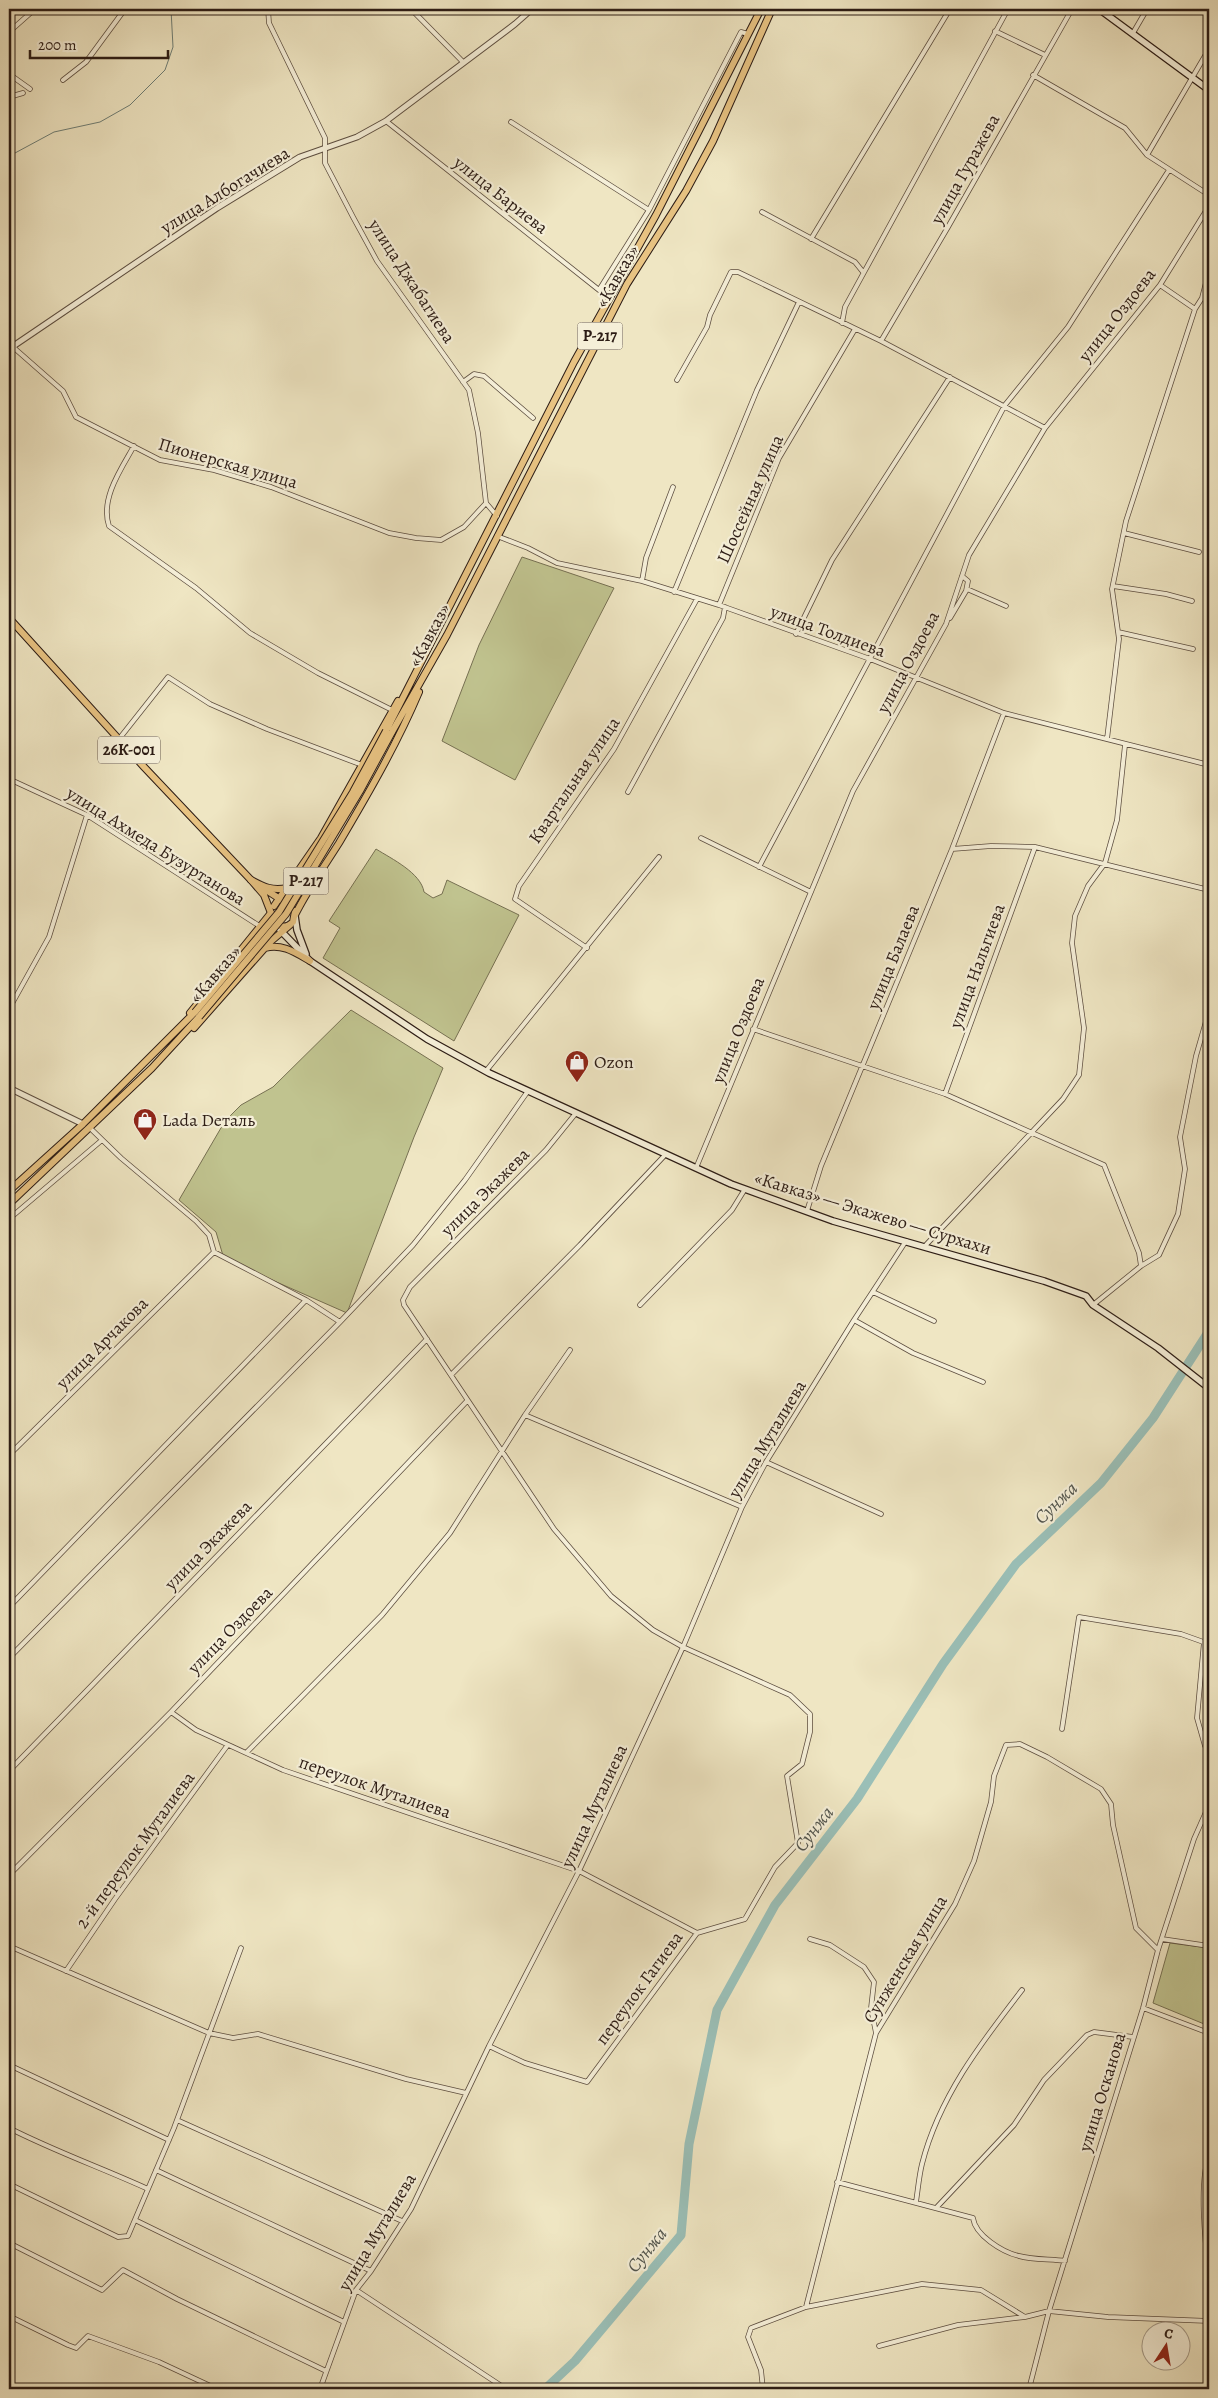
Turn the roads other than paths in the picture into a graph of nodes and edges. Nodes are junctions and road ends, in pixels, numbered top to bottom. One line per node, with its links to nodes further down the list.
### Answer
1 (35, 9): 14 (street)
2 (125, 9): 23 (street)
3 (268, 9): 30 (street, улица Джабагиева)
4 (412, 9): 19 (street)
5 (532, 9): 19 (street, улица Албогачиева)
6 (761, 9): 16 (main road, «Кавказ» / Р-217)
7 (772, 9): 58 (main road, «Кавказ» / Р-217)
8 (950, 9): 37 (street)
9 (1008, 9): 13 (street)
10 (1072, 9): 18 (street, улица Гуражева)
11 (1099, 9): 15 (main road)
12 (1147, 9): 15 (street)
13 (996, 31): 18 (street); 39 (street)
14 (9, 32)
15 (1133, 33): 22 (main road)
16 (749, 34): 35 (street); 56 (main road, «Кавказ» / Р-217)
17 (1209, 49): 22 (street)
18 (1045, 54): 21 (street, улица Гуражева)
19 (463, 62): 28 (street, улица Албогачиева)
20 (9, 74): 24 (street)
21 (1034, 76): 31 (street); 45 (street, улица Гуражева)
22 (1193, 77): 25 (main road); 31 (street)
23 (63, 80)
24 (30, 89)
25 (1209, 90)
26 (23, 93): 27 (street)
27 (9, 97)
28 (386, 120): 30 (street, улица Албогачиева); 35 (street, улица Бариева)
29 (511, 122): 35 (street)
30 (326, 149): 46 (street, улица Албогачиева); 49 (street, улица Джабагиева)
31 (1147, 155): 32 (street)
32 (1169, 170): 33 (street); 50 (street)
33 (1209, 196)
34 (1209, 206): 40 (street, улица Оздоева)
35 (649, 210)
36 (762, 212): 37 (street)
37 (811, 239): 39 (street)
38 (1209, 271): 42 (street)
39 (863, 272): 43 (street)
40 (1160, 285): 42 (street); 52 (street, улица Оздоева)
41 (799, 302): 43 (street); 48 (street); 64 (street)
42 (1195, 309): 57 (street)
43 (842, 324): 44 (street)
44 (855, 329): 45 (street); 67 (street, Шоссейная улица)
45 (881, 341): 47 (street)
46 (11, 348): 53 (street, Пионерская улица)
47 (950, 377): 50 (street); 73 (street)
48 (677, 380)
49 (463, 382): 51 (street); 55 (street, улица Джабагиева)
50 (1005, 405): 52 (street); 76 (street)
51 (533, 418)
52 (1045, 428): 60 (street, улица Оздоева)
53 (134, 446): 55 (street, Пионерская улица); 79 (street)
54 (673, 488): 61 (street)
55 (486, 503): 56 (street)
56 (497, 516): 75 (main road, «Кавказ» / Р-217)
57 (1124, 533): 59 (street); 62 (street)
58 (496, 535): 61 (street, улица Толдиева); 77 (main road, «Кавказ» / Р-217)
59 (1199, 552)
60 (962, 576): 63 (street); 71 (street, улица Оздоева)
61 (642, 581): 64 (street, улица Толдиева)
62 (1113, 586): 66 (street); 72 (street)
63 (967, 589): 68 (street); 71 (street)
64 (674, 592): 65 (street, улица Толдиева)
65 (697, 599): 67 (street, улица Толдиева); 109 (street, Квартальная улица)
66 (1192, 601)
67 (719, 605): 69 (street, улица Толдиева)
68 (1006, 606)
69 (725, 607): 73 (street, улица Толдиева); 88 (street)
70 (9, 618): 83 (main road, 26К-001)
71 (946, 624): 78 (street, улица Оздоева)
72 (1118, 632): 74 (street); 82 (street)
73 (796, 634): 76 (street, улица Толдиева)
74 (1192, 649)
75 (427, 653): 79 (main road, Р-217); 81 (main road, «Кавказ» / Р-217)
76 (870, 660): 78 (street, улица Толдиева); 95 (street)
77 (430, 665): 81 (main road, «Кавказ» / Р-217); 104 (main road)
78 (916, 679): 80 (street, улица Толдиева); 99 (street, улица Оздоева)
79 (392, 710): 85 (main road, Р-217)
80 (1004, 713): 82 (street, улица Толдиева); 92 (street, улица Балаева)
81 (389, 731): 115 (main road, «Кавказ» / Р-217, bridge)
82 (1107, 739): 84 (street, улица Толдиева)
83 (120, 740): 85 (street); 96 (main road, 26К-001)
84 (1125, 745): 86 (street, улица Толдиева); 94 (street)
85 (362, 765): 97 (main road, Р-217)
86 (1209, 765)
87 (9, 779): 89 (street, улица Ахмеда Бузуртанова)
88 (628, 792)
89 (87, 816): 107 (street, улица Ахмеда Бузуртанова); 112 (street)
90 (701, 838): 95 (street)
91 (1035, 847): 92 (street); 94 (street); 123 (street, улица Нальгиева)
92 (952, 848): 119 (street, улица Балаева)
93 (659, 857): 109 (street)
94 (1105, 863): 98 (street); 127 (street)
95 (759, 867): 99 (street)
96 (251, 880): 97 (main road); 100 (main road); 103 (main road)
97 (287, 888): 100 (main road)
98 (1209, 890)
99 (810, 892): 116 (street, улица Оздоева)
100 (279, 898): 101 (main road); 102 (main road)
101 (286, 903): 102 (main road); 104 (main road)
102 (274, 906): 103 (main road)
103 (270, 914): 105 (main road); 107 (main road, «Кавказ» / Р-217)
104 (295, 915): 106 (main road); 111 (main road)
105 (275, 924): 106 (main road); 108 (main road, «Кавказ» — Экажево — Сурхахи)
106 (290, 925): 108 (main road)
107 (261, 927): 117 (main road, «Кавказ» / Р-217)
108 (282, 932): 110 (main road); 111 (main road, «Кавказ» — Экажево — Сурхахи)
109 (587, 948): 120 (street)
110 (264, 949): 111 (main road); 118 (main road)
111 (310, 961): 120 (main road, «Кавказ» — Экажево — Сурхахи)
112 (11, 1004): 113 (street)
113 (9, 1009)
114 (1209, 1011): 139 (street)
115 (197, 1015): 117 (main road, «Кавказ» / Р-217); 118 (main road, «Кавказ» / Р-217)
116 (753, 1028): 119 (street); 130 (street, улица Оздоева)
117 (166, 1041): 125 (main road, «Кавказ» / Р-217)
118 (172, 1048): 126 (main road, «Кавказ» / Р-217)
119 (864, 1065): 123 (street); 134 (street, улица Балаева)
120 (486, 1071): 122 (main road, «Кавказ» — Экажево — Сурхахи)
121 (9, 1088): 125 (street)
122 (528, 1091): 124 (main road, «Кавказ» — Экажево — Сурхахи); 146 (street)
123 (945, 1094): 127 (street)
124 (576, 1113): 129 (main road, «Кавказ» — Экажево — Сурхахи); 147 (street, улица Экажева)
125 (83, 1124): 132 (main road, «Кавказ» / Р-217)
126 (90, 1128): 128 (street); 133 (main road, «Кавказ» / Р-217)
127 (1032, 1132): 137 (street); 139 (street)
128 (102, 1140): 135 (street); 138 (street)
129 (666, 1154): 130 (main road, «Кавказ» — Экажево — Сурхахи); 149 (street)
130 (696, 1168): 131 (main road, «Кавказ» — Экажево — Сурхахи)
131 (745, 1189): 134 (main road, «Кавказ» — Экажево — Сурхахи); 142 (street)
132 (9, 1191)
133 (9, 1204)
134 (807, 1211): 136 (main road, «Кавказ» — Экажево — Сурхахи)
135 (9, 1219)
136 (906, 1241): 137 (main road, «Кавказ» — Экажево — Сурхахи); 140 (street, улица Муталиева)
137 (924, 1247): 143 (main road, «Кавказ» — Экажево — Сурхахи)
138 (214, 1252): 141 (street); 155 (street, улица Арчакова)
139 (1141, 1266): 143 (street)
140 (873, 1292): 144 (street, улица Муталиева); 145 (street)
141 (306, 1300): 146 (street); 159 (street)
142 (640, 1305)
143 (1093, 1305): 151 (main road, «Кавказ» — Экажево — Сурхахи)
144 (854, 1320): 150 (street); 156 (street, улица Муталиева)
145 (934, 1321)
146 (340, 1322): 163 (street)
147 (426, 1339): 149 (street); 169 (street, улица Экажева)
148 (570, 1350): 153 (street)
149 (452, 1374): 152 (street)
150 (983, 1382)
151 (1209, 1388)
152 (467, 1400): 154 (street); 164 (street, улица Оздоева)
153 (524, 1415): 154 (street); 157 (street)
154 (503, 1451): 162 (street); 168 (street)
155 (9, 1454)
156 (766, 1462): 157 (street, улица Муталиева); 158 (street)
157 (742, 1506): 162 (street, улица Муталиева)
158 (881, 1514)
159 (9, 1607)
160 (1204, 1642): 161 (street); 165 (street); 167 (street)
161 (1209, 1644)
162 (683, 1647): 171 (street, улица Муталиева); 173 (street)
163 (9, 1658)
164 (171, 1712): 166 (street, переулок Муталиева); 172 (street, улица Оздоева)
165 (1062, 1729)
166 (227, 1746): 168 (street, переулок Муталиева); 180 (street, 2-й переулок Муталиева)
167 (1209, 1749)
168 (247, 1752): 171 (street, переулок Муталиева)
169 (9, 1771)
170 (1209, 1805): 175 (street, улица Осканова)
171 (579, 1871): 173 (street, переулок Гагиева); 187 (street, улица Муталиева)
172 (9, 1875)
173 (697, 1933): 187 (street, переулок Гагиева)
174 (810, 1939): 184 (street)
175 (1162, 1939): 177 (street); 179 (street, улица Осканова)
176 (9, 1946): 180 (street)
177 (1209, 1946)
178 (241, 1948): 183 (street)
179 (1158, 1950): 182 (street, улица Осканова); 184 (street, Сунженская улица)
180 (66, 1971): 183 (street)
181 (1022, 1990): 198 (street)
182 (1143, 2008): 185 (street); 186 (street, улица Осканова)
183 (209, 2033): 189 (street); 190 (street)
184 (876, 2033): 195 (street, Сунженская улица)
185 (1209, 2033)
186 (1133, 2038): 199 (street); 203 (street, улица Осканова)
187 (489, 2046): 189 (street, улица Муталиева)
188 (9, 2065): 192 (street)
189 (466, 2093): 201 (street, улица Муталиева)
190 (177, 2120): 192 (street); 201 (street)
191 (9, 2128): 197 (street)
192 (169, 2140): 194 (street)
193 (1209, 2156): 205 (street)
194 (156, 2170): 197 (street); 204 (street)
195 (837, 2182): 198 (street); 207 (street, Сунженская улица)
196 (9, 2184): 200 (street)
197 (148, 2190): 200 (street)
198 (916, 2202): 199 (street)
199 (937, 2207): 203 (street)
200 (135, 2220): 212 (street)
201 (402, 2221): 204 (street, улица Муталиева)
202 (9, 2243): 214 (street)
203 (1066, 2261): 208 (street, улица Осканова)
204 (371, 2271): 206 (street, улица Муталиева)
205 (1209, 2271)
206 (356, 2290): 212 (street, улица Муталиева); 217 (street)
207 (806, 2307): 210 (street); 218 (street)
208 (1049, 2311): 210 (street); 211 (street); 219 (street, улица Осканова)
209 (9, 2316): 215 (street)
210 (1025, 2318): 213 (street)
211 (1209, 2321)
212 (344, 2322): 214 (street, улица Муталиева)
213 (879, 2346)
214 (326, 2371): 216 (street, улица Муталиева)
215 (217, 2389)
216 (320, 2389)
217 (506, 2389)
218 (763, 2389)
219 (1029, 2389)

